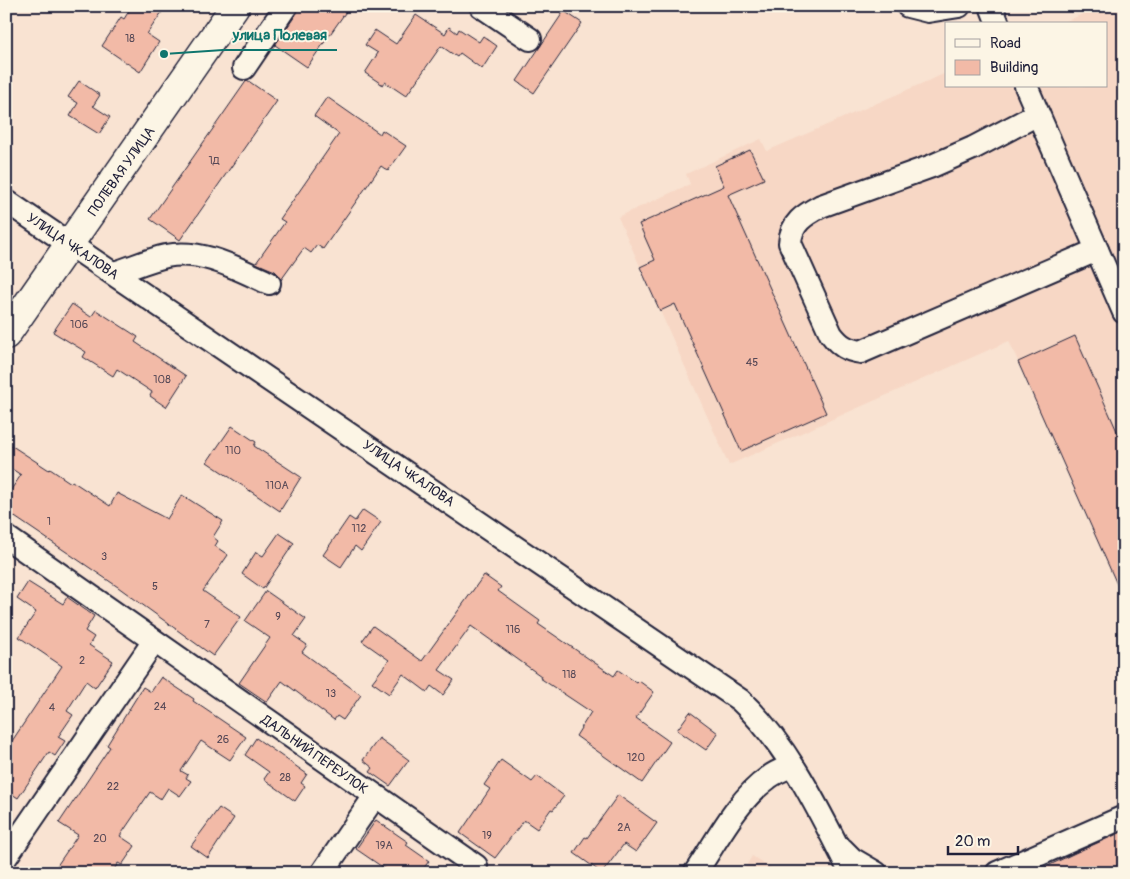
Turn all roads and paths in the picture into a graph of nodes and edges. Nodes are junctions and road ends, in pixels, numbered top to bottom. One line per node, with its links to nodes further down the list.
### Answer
1 (235, 6): 14 (main road, ПОЛЕВАЯ УЛИЦА)
2 (286, 6): 10 (street)
3 (482, 6): 7 (street)
4 (908, 6): 5 (street)
5 (959, 6)
6 (991, 6): 8 (street)
7 (512, 14): 9 (street)
8 (997, 22)
9 (530, 38)
10 (244, 68)
11 (1027, 88): 12 (street)
12 (1038, 114): 15 (street); 15 (street)
13 (6, 201): 14 (street, УЛИЦА ЧКАЛОВА)
14 (70, 243): 16 (street, УЛИЦА ЧКАЛОВА); 20 (main road, ПОЛЕВАЯ УЛИЦА)
15 (1097, 250): 18 (street)
16 (114, 273): 17 (street); 23 (street, УЛИЦА ЧКАЛОВА)
17 (269, 283)
18 (1118, 285): 19 (street)
19 (1124, 312)
20 (6, 335)
21 (6, 538): 22 (street, ДАЛЬНИЙ ПЕРЕУЛОК)
22 (154, 640): 24 (street, ДАЛЬНИЙ ПЕРЕУЛОК); 27 (street)
23 (792, 766): 26 (street, УЛИЦА ЧКАЛОВА); 30 (street)
24 (375, 796): 28 (street, ДАЛЬНИЙ ПЕРЕУЛОК); 29 (street)
25 (1124, 817): 33 (street)
26 (835, 841): 31 (street); 32 (street)
27 (6, 858)
28 (476, 866)
29 (322, 873)
30 (695, 873)
31 (852, 873)
32 (876, 873)
33 (997, 873)

